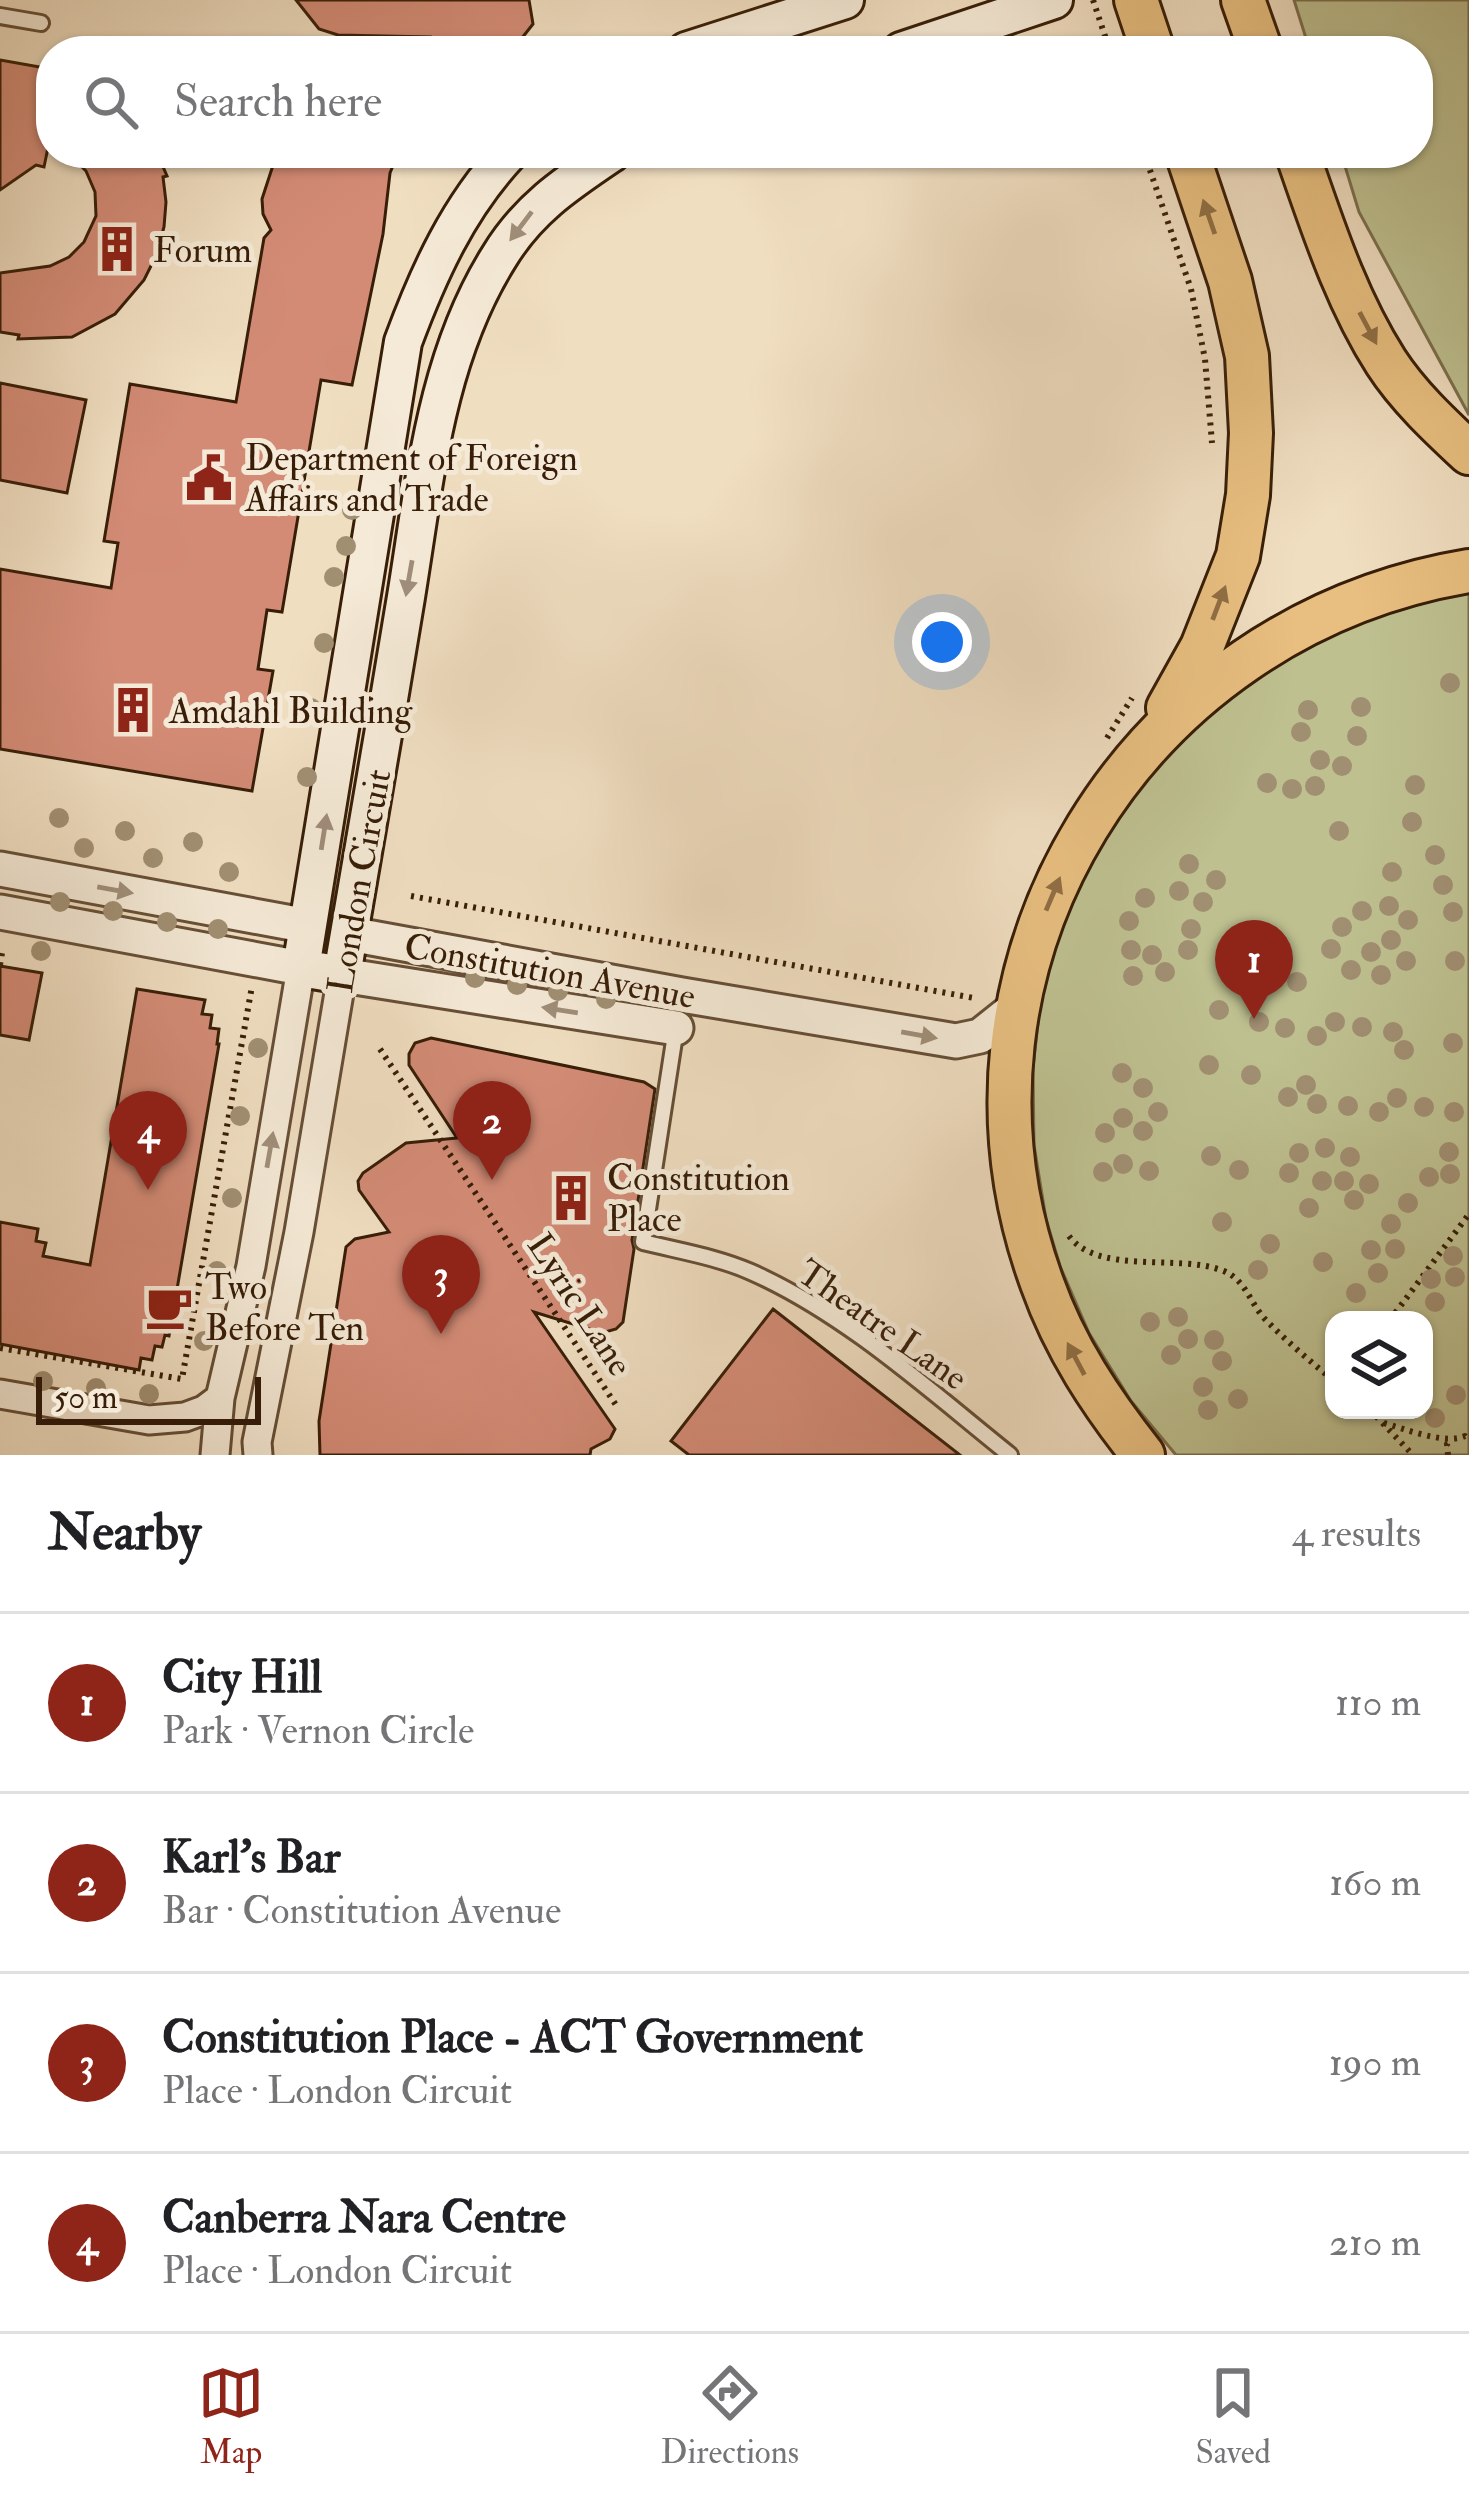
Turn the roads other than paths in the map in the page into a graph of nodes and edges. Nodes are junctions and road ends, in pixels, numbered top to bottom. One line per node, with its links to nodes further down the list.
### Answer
1 (845, 0): 7 (main road)
2 (1054, 0): 8 (main road)
3 (1136, 0): 9 (highway)
4 (1243, 0): 10 (highway)
5 (0, 16): 6 (lane)
6 (41, 23)
7 (733, 36)
8 (947, 36)
9 (1148, 36)
10 (1256, 36)
11 (495, 168): 20 (main road, London Circuit, one-way to 11)
12 (611, 168): 21 (main road, London Circuit, one-way to 21)
13 (1192, 168): 17 (highway, one-way to 13)
14 (1303, 168): 15 (highway, one-way to 15)
15 (1469, 452)
16 (1469, 571): 17 (highway)
17 (1147, 745): 24 (highway, one-way to 17)
18 (0, 869): 20 (street, Constitution Avenue, one-way to 20)
19 (0, 912): 22 (street, Constitution Avenue)
20 (308, 926): 21 (main road, Constitution Avenue); 22 (main road, London Circuit)
21 (350, 934): 23 (main road, London Circuit); 24 (street, Constitution Avenue, one-way to 24)
22 (301, 968): 23 (main road, Constitution Avenue); 27 (street, London Circuit, one-way to 22)
23 (342, 975): 25 (street, Constitution Avenue, one-way to 23); 29 (street, London Circuit)
24 (1019, 1006): 31 (highway, one-way to 24)
25 (676, 1028): 30 (lane, Theatre Lane)
26 (0, 1394): 27 (street)
27 (220, 1398): 28 (street, London Circuit)
28 (214, 1455)
29 (258, 1455)
30 (1010, 1455)
31 (1143, 1455)

